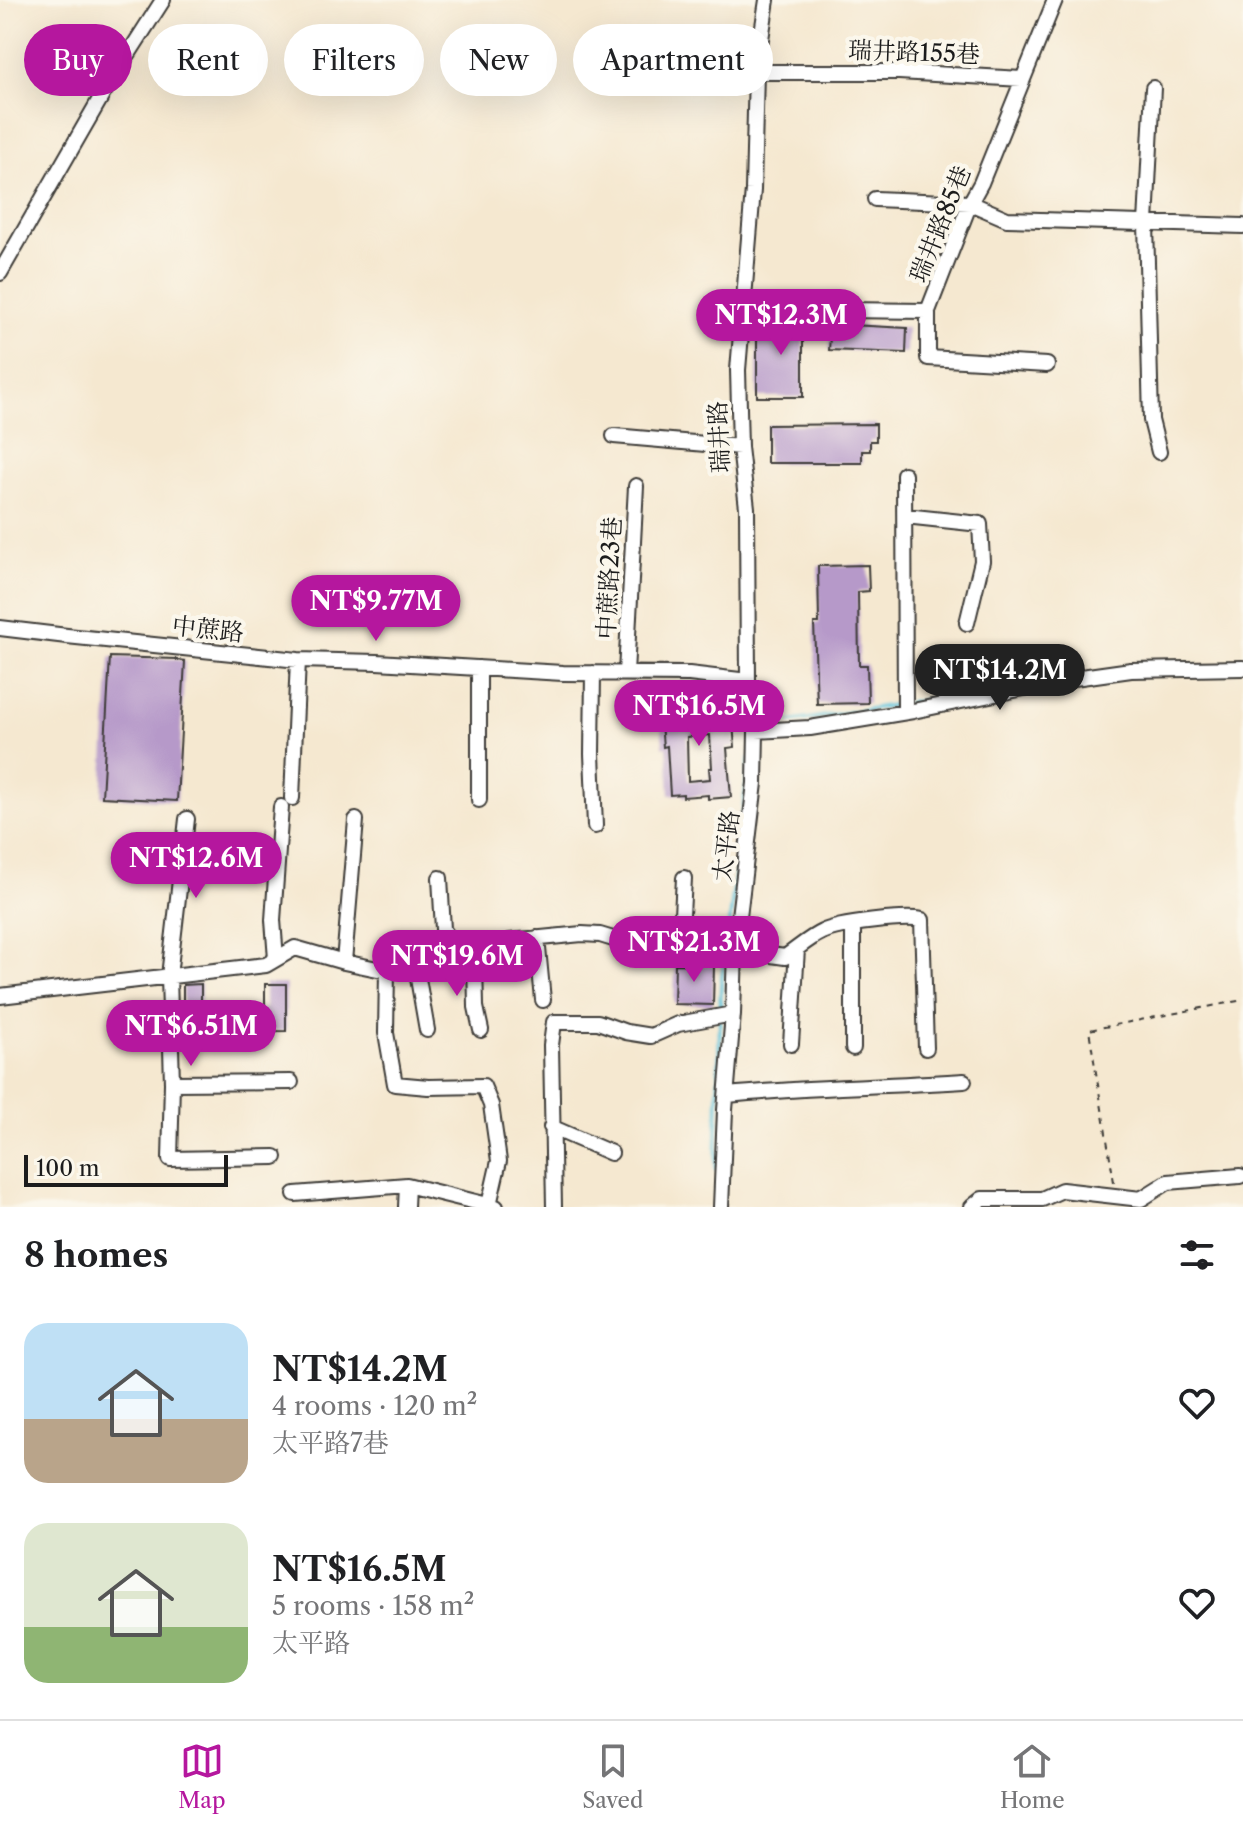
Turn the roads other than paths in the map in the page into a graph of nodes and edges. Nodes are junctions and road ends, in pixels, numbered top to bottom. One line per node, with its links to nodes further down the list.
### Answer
1 (163, 0): 13 (street)
2 (767, 0): 4 (street, 瑞井路)
3 (1055, 0): 6 (street, 瑞井路85巷)
4 (763, 24)
5 (773, 72): 6 (street, 瑞井路155巷)
6 (1022, 79): 10 (street, 瑞井路85巷)
7 (1153, 88): 11 (street)
8 (755, 96): 14 (street, 瑞井路)
9 (875, 199): 10 (street)
10 (970, 203): 11 (street); 15 (street, 瑞井路85巷)
11 (1146, 223): 12 (street); 19 (street)
12 (1243, 226)
13 (0, 273)
14 (744, 309): 15 (street); 18 (street, 瑞井路)
15 (928, 311): 16 (street, 瑞井路85巷)
16 (1047, 365)
17 (614, 436): 18 (street)
18 (740, 447): 30 (street, 瑞井路)
19 (1159, 452)
20 (904, 474): 22 (street)
21 (636, 486): 29 (street, 中蔗路23巷)
22 (905, 516): 23 (street); 31 (street)
23 (967, 623)
24 (0, 628): 25 (street, 中蔗路)
25 (298, 660): 26 (street, 中蔗路); 44 (street)
26 (479, 668): 28 (street, 中蔗路); 33 (street)
27 (1243, 668): 31 (street)
28 (593, 673): 29 (street, 中蔗路); 36 (street)
29 (626, 673): 30 (street, 中蔗路)
30 (748, 681): 32 (street, 太平路)
31 (905, 712): 32 (street)
32 (756, 731): 42 (street, 太平路)
33 (479, 800)
34 (187, 819): 49 (street)
35 (356, 820): 45 (street)
36 (595, 826)
37 (440, 878): 46 (street)
38 (684, 878): 43 (street)
39 (853, 925): 41 (street); 56 (street); 57 (street)
40 (537, 938): 43 (street); 46 (street); 51 (street)
41 (797, 949): 42 (street); 55 (street)
42 (735, 950): 43 (street); 52 (street, 太平路)
43 (680, 952)
44 (276, 959): 45 (street); 49 (street)
45 (344, 962): 48 (street)
46 (469, 963): 47 (street); 54 (street)
47 (416, 967): 48 (street); 53 (street)
48 (387, 971): 69 (street)
49 (169, 976): 50 (street); 60 (street)
50 (0, 996)
51 (543, 1000)
52 (733, 1014): 61 (street, 太平路); 62 (street)
53 (427, 1030)
54 (481, 1030)
55 (791, 1044)
56 (853, 1048)
57 (926, 1048)
58 (964, 1081): 61 (street)
59 (291, 1082): 60 (street)
60 (172, 1083): 64 (street)
61 (728, 1095): 72 (street, 太平路)
62 (551, 1127): 63 (street); 71 (street)
63 (611, 1153)
64 (275, 1157)
65 (1240, 1176): 68 (street)
66 (407, 1185): 67 (street); 69 (street); 70 (street)
67 (295, 1194)
68 (1147, 1203): 73 (street)
69 (493, 1206)
70 (406, 1207)
71 (554, 1207)
72 (721, 1207)
73 (972, 1207)

